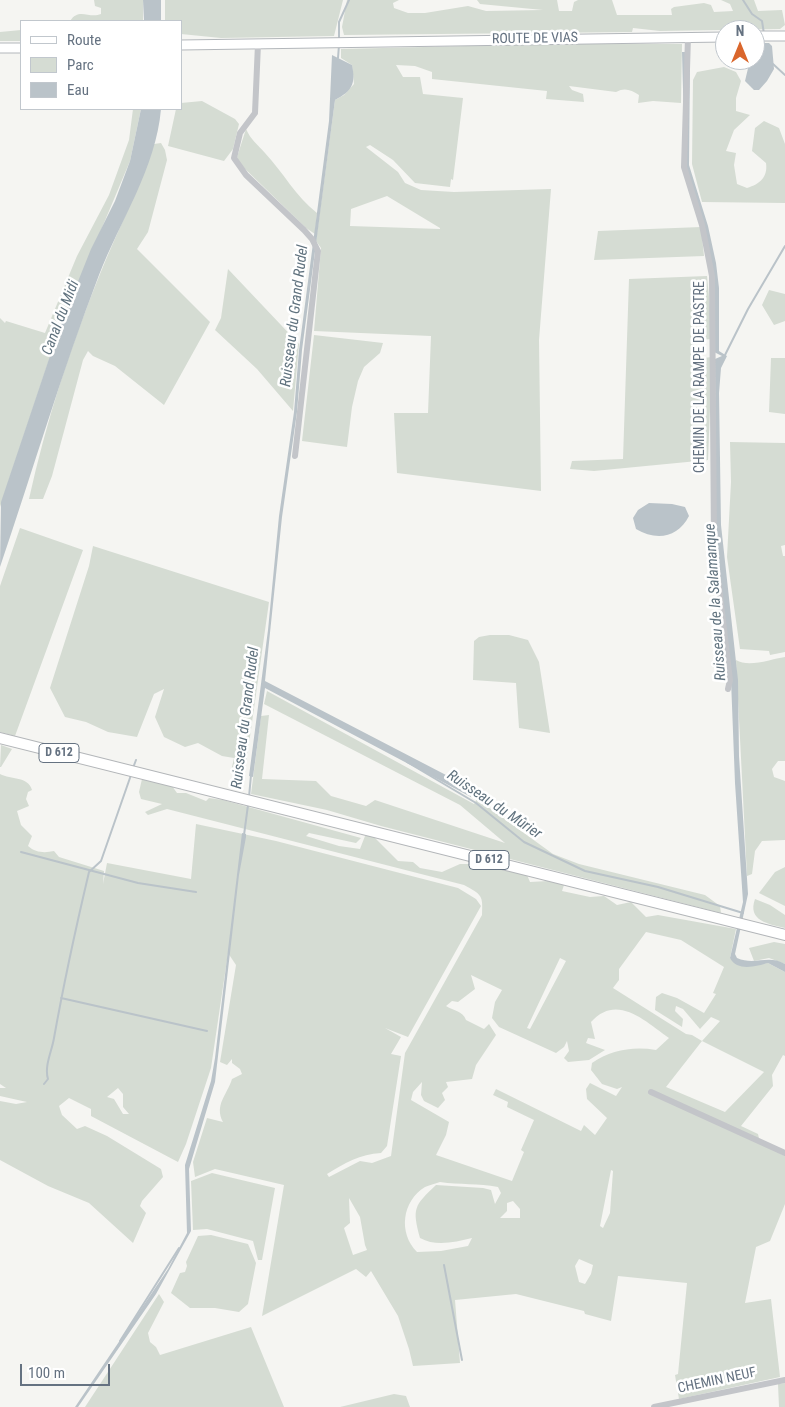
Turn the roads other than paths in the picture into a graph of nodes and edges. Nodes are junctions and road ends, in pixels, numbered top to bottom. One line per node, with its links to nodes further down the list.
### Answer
1 (765, 36): 2 (main road)
2 (785, 36)
3 (688, 37): 4 (main road, ROUTE DE VIAS); 5 (main road, ROUTE DE VIAS); 10 (street, CHEMIN DE LA RAMPE DE PASTRE)
4 (715, 37)
5 (258, 44): 6 (main road, ROUTE DE VIAS); 9 (street)
6 (182, 45)
7 (0, 48): 8 (main road)
8 (20, 48)
9 (296, 456)
10 (728, 689)
11 (0, 738): 12 (highway, D 612)
12 (785, 935)
13 (651, 1092): 14 (street)
14 (785, 1153)
15 (785, 1380): 16 (street, CHEMIN NEUF)
16 (654, 1407)

